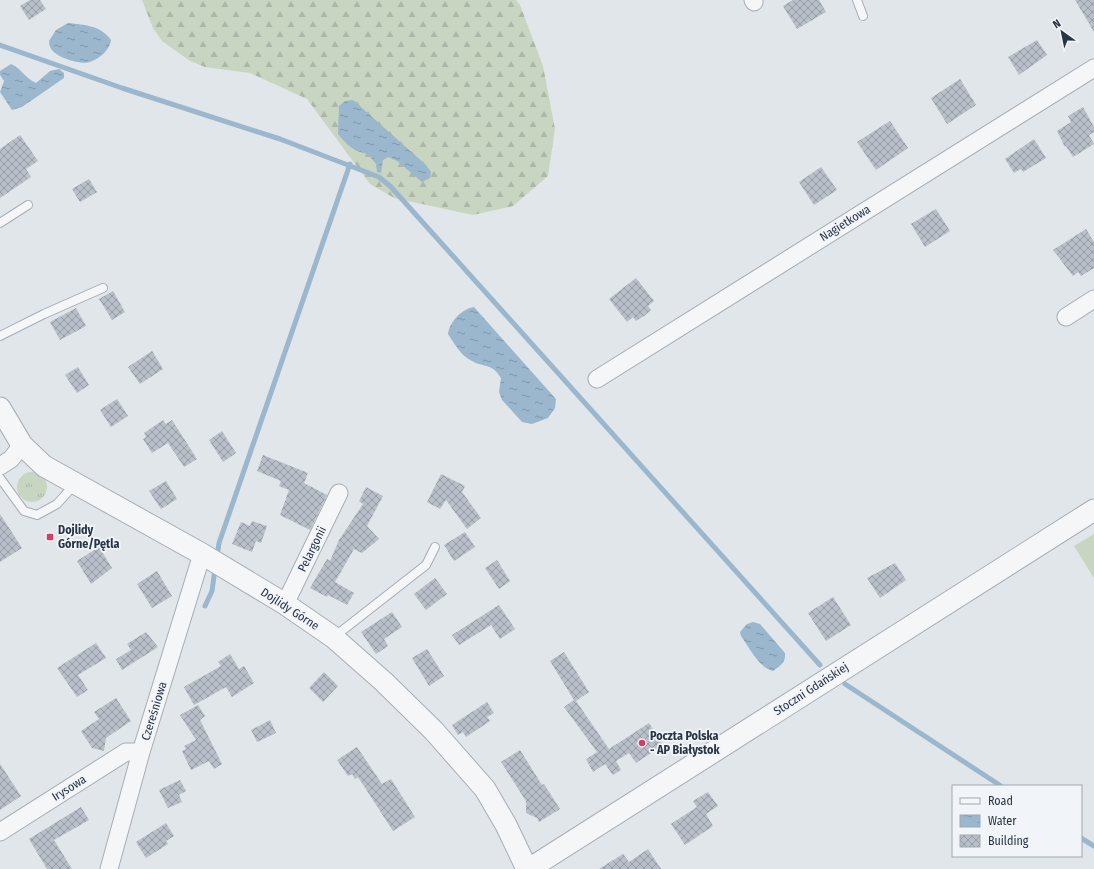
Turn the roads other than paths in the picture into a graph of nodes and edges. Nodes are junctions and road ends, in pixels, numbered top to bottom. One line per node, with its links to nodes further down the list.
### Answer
1 (857, 0): 2 (lane)
2 (863, 16)
3 (1094, 68): 10 (street, Nagietkowa)
4 (28, 205): 5 (lane)
5 (0, 223)
6 (103, 288): 9 (lane)
7 (1094, 299): 8 (street)
8 (1066, 317)
9 (0, 336)
10 (597, 379)
11 (0, 408): 12 (street, Dojlidy Górne)
12 (22, 445): 13 (street); 15 (street, Dojlidy Górne)
13 (0, 466)
14 (0, 478): 15 (lane)
15 (75, 484): 19 (street, Dojlidy Górne)
16 (339, 494): 20 (street, Pelargonii)
17 (1094, 510): 25 (street, Stoczni Gdańskiej)
18 (435, 547): 21 (lane)
19 (202, 554): 20 (street, Dojlidy Górne); 22 (street, Czereśniowa)
20 (285, 604): 21 (street, Dojlidy Górne)
21 (333, 637): 25 (street, Dojlidy Górne)
22 (141, 752): 23 (street, Irysowa); 24 (street, Czereśniowa)
23 (0, 832)
24 (109, 869)
25 (528, 869)

